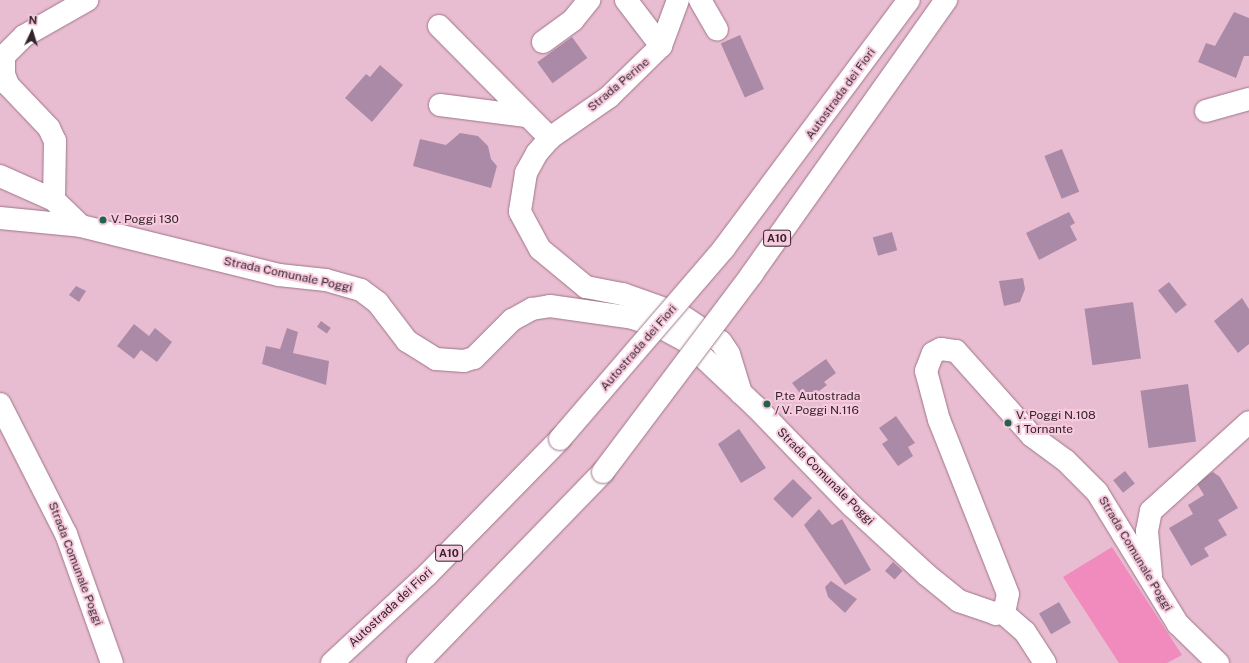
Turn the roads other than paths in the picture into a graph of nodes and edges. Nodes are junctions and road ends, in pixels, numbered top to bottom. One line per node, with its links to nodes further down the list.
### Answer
1 (86, 0): 18 (main road)
2 (589, 0): 10 (main road)
3 (626, 0): 11 (main road)
4 (678, 0): 11 (main road, Strada Perine)
5 (700, 0): 9 (main road)
6 (909, 0): 27 (main road, Autostrada dei Fiori / A10, bridge)
7 (946, 0): 28 (main road, A10, bridge)
8 (439, 26): 15 (main road)
9 (717, 29)
10 (543, 42)
11 (661, 46): 16 (main road, Strada Perine)
12 (1249, 99): 14 (main road)
13 (440, 105): 15 (main road)
14 (1206, 111)
15 (526, 116): 16 (main road)
16 (544, 145): 21 (main road)
17 (0, 176): 18 (main road)
18 (54, 200): 20 (main road)
19 (0, 218): 20 (main road, Strada Comunale Poggi)
20 (81, 226): 21 (main road, Strada Comunale Poggi)
21 (741, 393): 25 (main road, Strada Comunale Poggi)
22 (0, 404): 26 (main road, Strada Comunale Poggi)
23 (1249, 422): 24 (main road)
24 (1151, 575): 25 (main road, Strada Comunale Poggi); 30 (main road, Strada Comunale Poggi)
25 (1002, 612): 29 (main road)
26 (112, 663)
27 (332, 663)
28 (418, 663)
29 (1045, 663)
30 (1218, 663)

